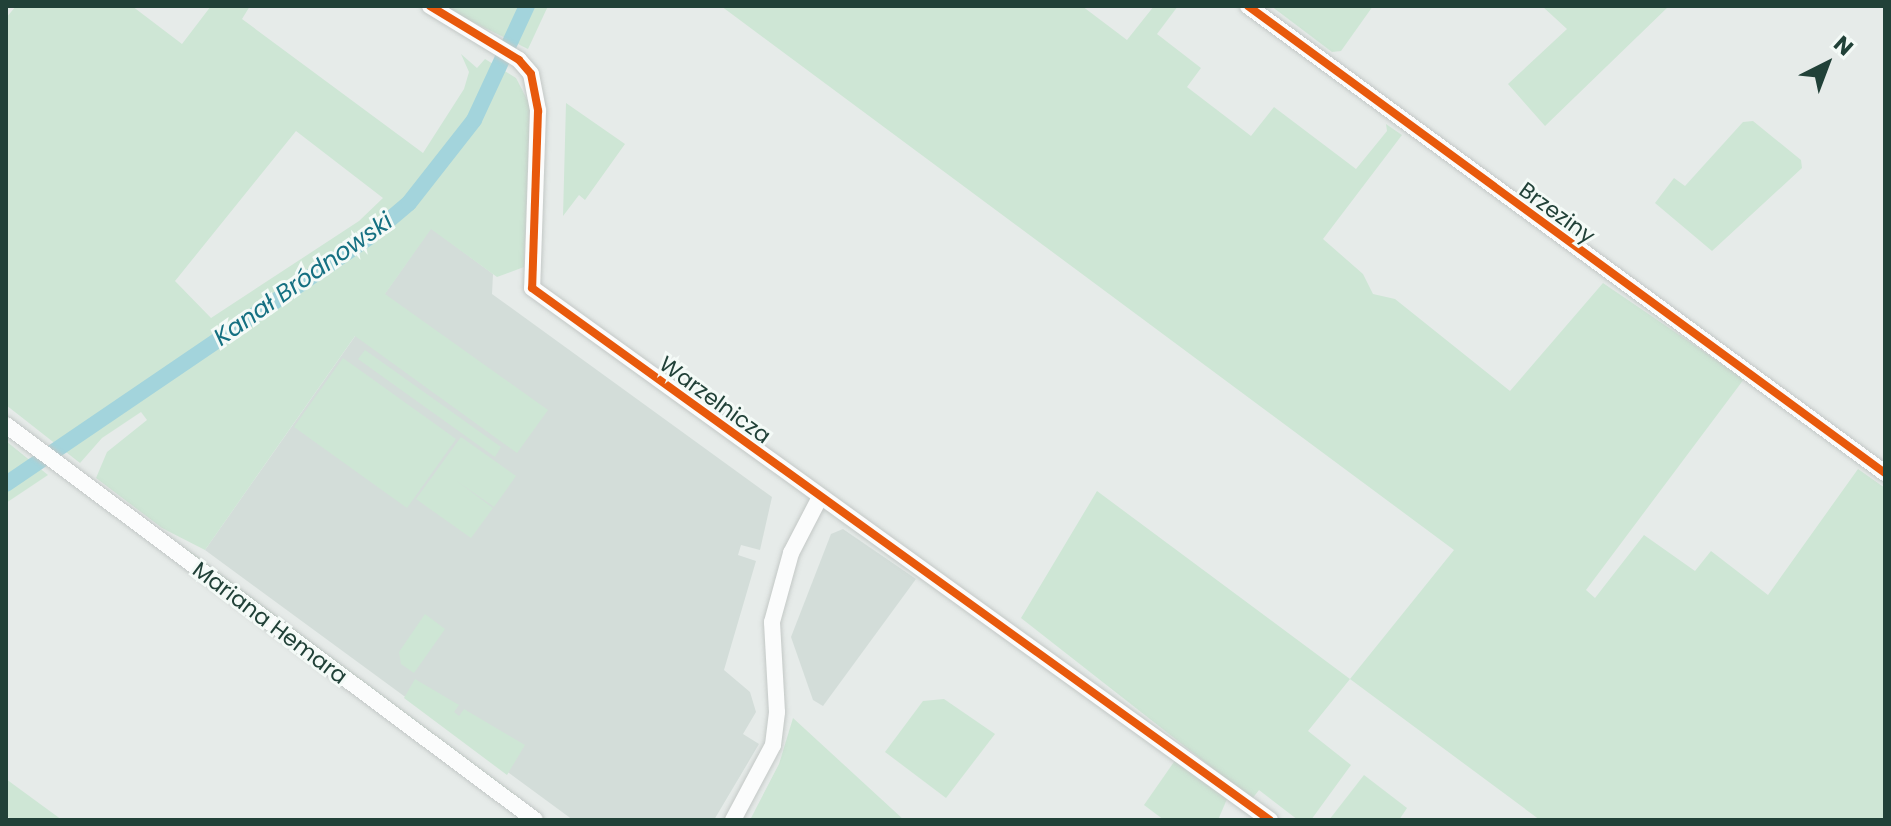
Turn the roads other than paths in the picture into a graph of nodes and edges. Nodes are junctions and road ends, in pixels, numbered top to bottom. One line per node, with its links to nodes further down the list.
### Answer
1 (430, 6): 5 (street, Warzelnicza)
2 (1248, 6): 4 (street, Brzeziny)
3 (6, 425): 6 (street, Mariana Hemara)
4 (1885, 473)
5 (820, 497): 7 (street); 8 (street, Warzelnicza)
6 (535, 820)
7 (733, 820)
8 (1270, 820)

